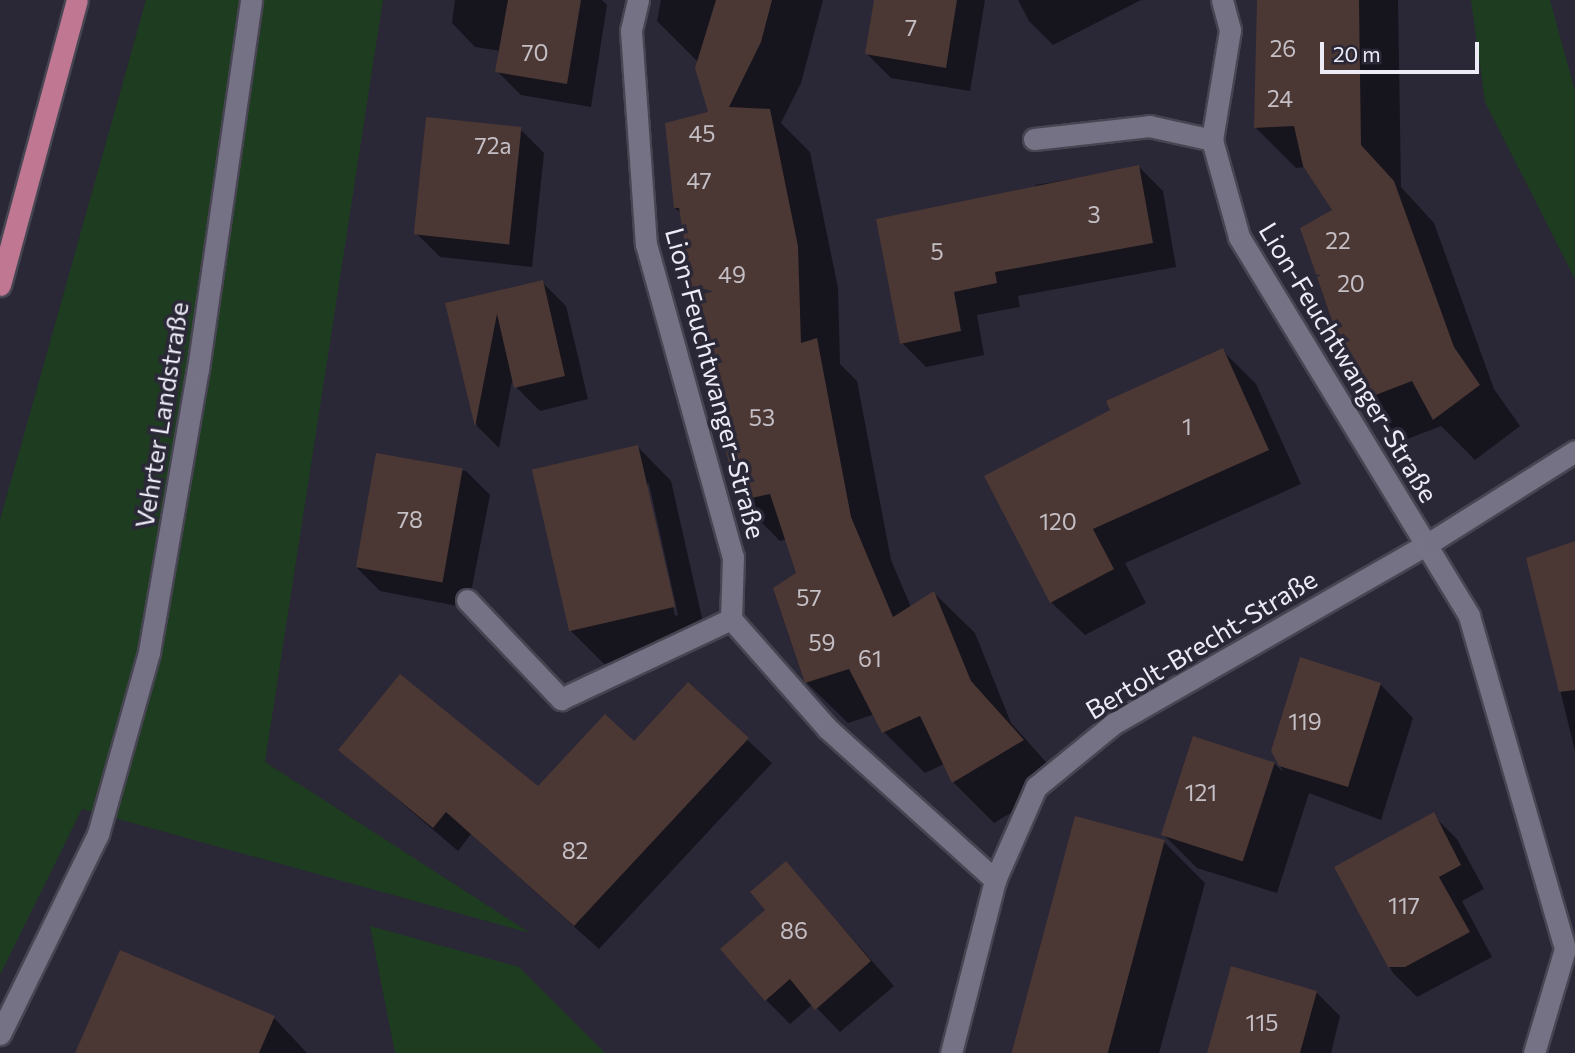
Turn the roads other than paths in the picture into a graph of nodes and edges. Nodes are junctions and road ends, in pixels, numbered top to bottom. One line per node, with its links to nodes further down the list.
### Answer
1 (77, 0): 7 (main road)
2 (251, 0): 13 (street, Vehrter Landstraße)
3 (638, 0): 11 (street, Lion-Feuchtwanger-Straße)
4 (1222, 0): 6 (street, Lion-Feuchtwanger-Straße)
5 (1034, 139): 6 (street)
6 (1212, 140): 9 (street, Lion-Feuchtwanger-Straße)
7 (0, 285)
8 (1575, 451): 9 (street, Bertolt-Brecht-Straße)
9 (1426, 545): 12 (street, Bertolt-Brecht-Straße); 15 (street)
10 (467, 600): 11 (street)
11 (731, 619): 12 (street)
12 (995, 880): 14 (street, Bertolt-Brecht-Straße)
13 (0, 1034)
14 (951, 1053)
15 (1534, 1053)

